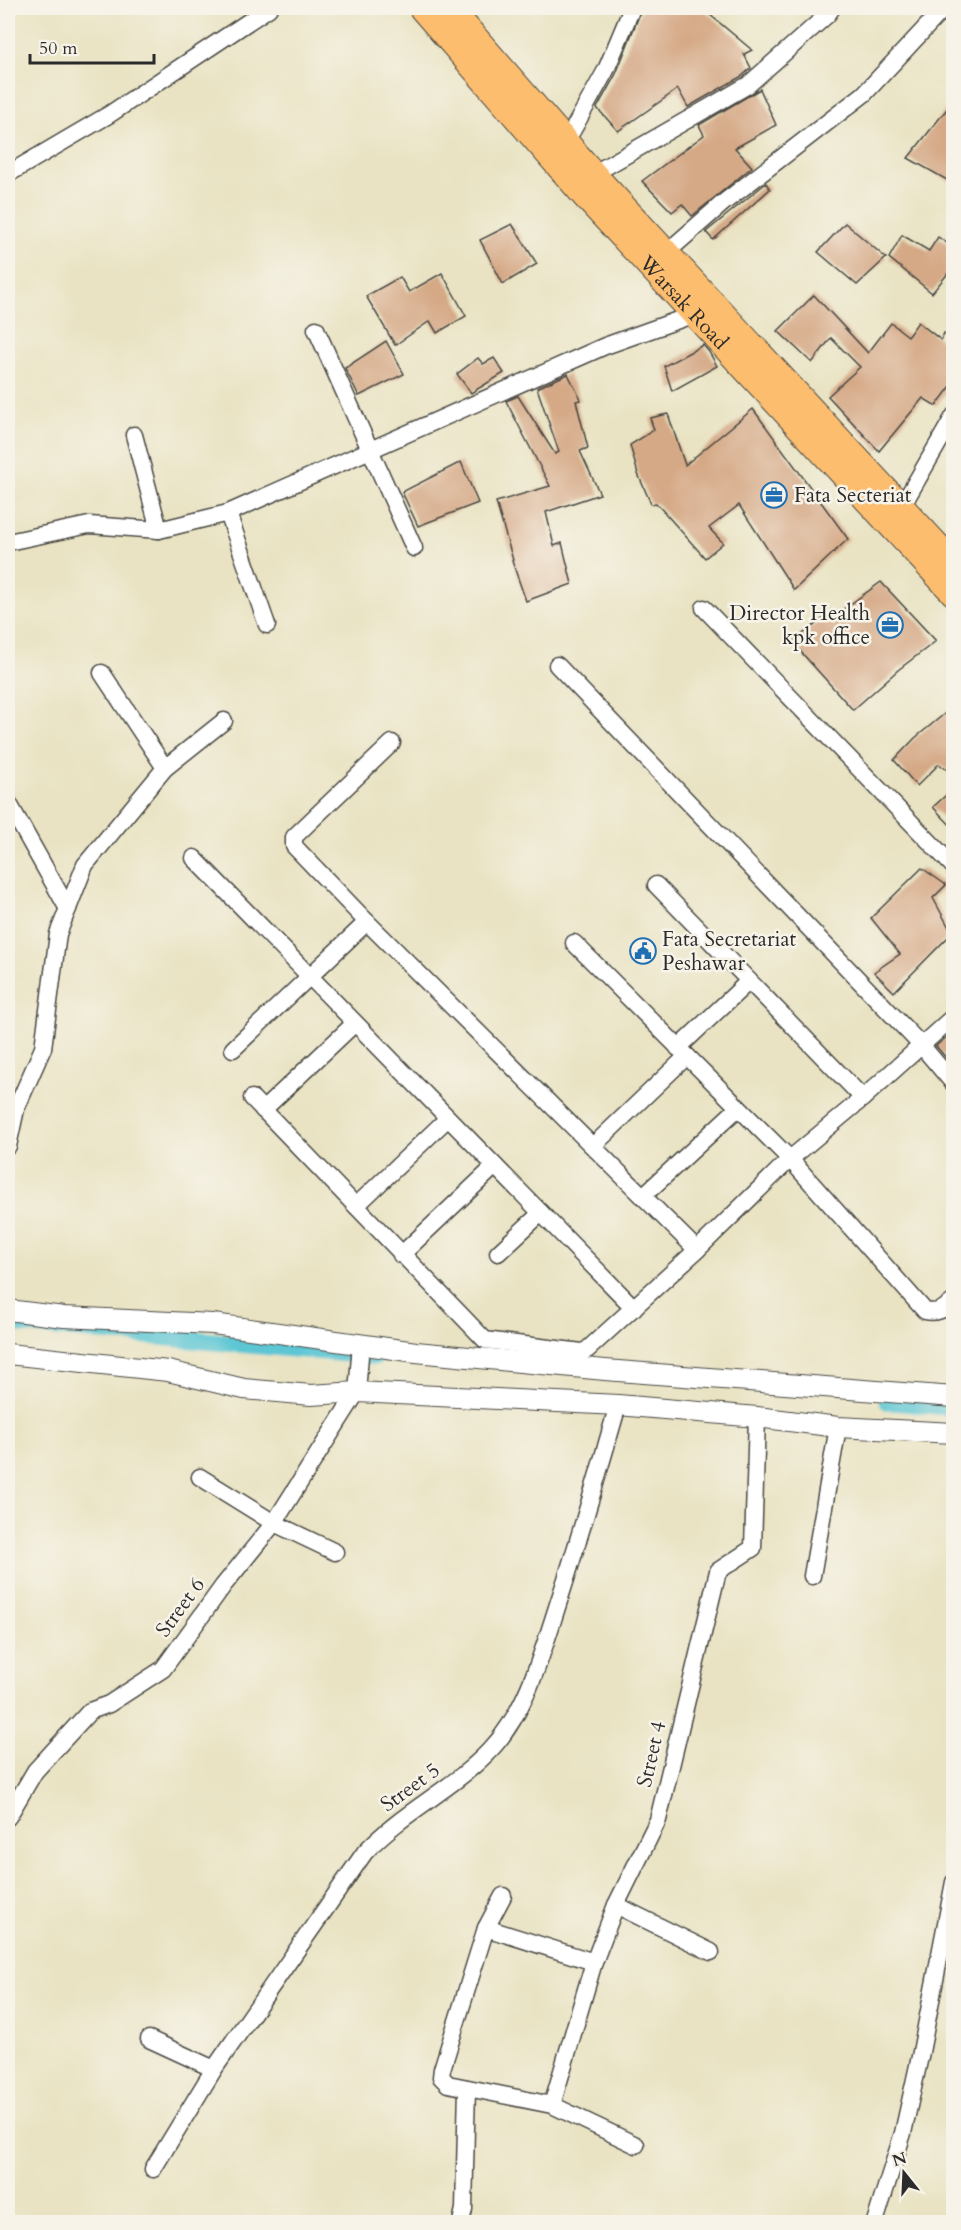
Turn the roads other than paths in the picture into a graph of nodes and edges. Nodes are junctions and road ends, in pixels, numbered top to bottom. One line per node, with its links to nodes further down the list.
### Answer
1 (269, 8): 9 (street)
2 (422, 8): 7 (main road, Warsak Road)
3 (449, 8): 7 (main road, Warsak Road)
4 (632, 8): 8 (street)
5 (832, 8): 10 (street)
6 (944, 8): 12 (street)
7 (506, 89): 8 (main road, Warsak Road); 11 (main road, Warsak Road)
8 (566, 142): 10 (main road, Warsak Road)
9 (8, 174)
10 (594, 174): 11 (main road, Warsak Road)
11 (621, 220): 12 (main road, Warsak Road); 13 (main road, Warsak Road)
12 (666, 252): 18 (main road, Warsak Road)
13 (695, 314): 17 (street); 24 (main road, Warsak Road)
14 (316, 329): 17 (street)
15 (954, 416): 18 (street)
16 (134, 435): 20 (street)
17 (371, 451): 19 (street); 22 (street)
18 (901, 508): 23 (main road, Warsak Road)
19 (228, 513): 20 (street); 26 (street)
20 (159, 530): 21 (street)
21 (8, 542)
22 (414, 548)
23 (954, 564)
24 (954, 593)
25 (704, 608): 34 (street)
26 (267, 625)
27 (557, 665): 43 (street)
28 (102, 673): 31 (street)
29 (224, 721): 31 (street)
30 (392, 743): 37 (street)
31 (165, 768): 36 (street)
32 (8, 802): 36 (street)
33 (195, 858): 39 (street)
34 (954, 867)
35 (656, 885): 40 (street)
36 (68, 909): 50 (street)
37 (367, 922): 39 (street); 51 (street)
38 (574, 943): 45 (street)
39 (310, 976): 42 (street); 44 (street)
40 (748, 981): 45 (street); 47 (street)
41 (954, 1016): 43 (street)
42 (355, 1023): 49 (street); 55 (street)
43 (921, 1044): 46 (street); 47 (street)
44 (233, 1049)
45 (683, 1052): 48 (street); 51 (street)
46 (954, 1084)
47 (862, 1098): 52 (street)
48 (738, 1108): 52 (street); 54 (street)
49 (448, 1118): 53 (street); 55 (street)
50 (8, 1146)
51 (593, 1146): 54 (street)
52 (790, 1159): 57 (street); 60 (street)
53 (495, 1166): 56 (street); 59 (street)
54 (643, 1196): 57 (street)
55 (356, 1206): 59 (street)
56 (541, 1213): 58 (street); 61 (street)
57 (697, 1250): 61 (street)
58 (498, 1253)
59 (401, 1255): 61 (street)
60 (954, 1301)
61 (634, 1308)
62 (8, 1310): 63 (street)
63 (361, 1345): 65 (street); 66 (street)
64 (8, 1354): 65 (street)
65 (357, 1391): 67 (street); 72 (street, Street 6)
66 (954, 1397)
67 (618, 1405): 68 (street); 83 (street, Street 5)
68 (757, 1417): 69 (street); 78 (street, Street 4)
69 (838, 1427): 70 (street); 74 (street)
70 (954, 1433)
71 (200, 1477): 72 (street)
72 (274, 1523): 73 (street); 75 (street, Street 6)
73 (335, 1552)
74 (812, 1576)
75 (8, 1817)
76 (954, 1882): 89 (street)
77 (502, 1896): 79 (street)
78 (616, 1905): 80 (street); 81 (street, Street 4)
79 (486, 1928): 81 (street); 84 (street)
80 (711, 1952)
81 (594, 1962): 85 (street, Street 4)
82 (149, 2039): 83 (street)
83 (214, 2069): 87 (street, Street 5)
84 (467, 2088): 85 (street); 88 (street)
85 (552, 2105): 86 (street)
86 (636, 2145)
87 (153, 2169)
88 (462, 2223)
89 (875, 2223)

